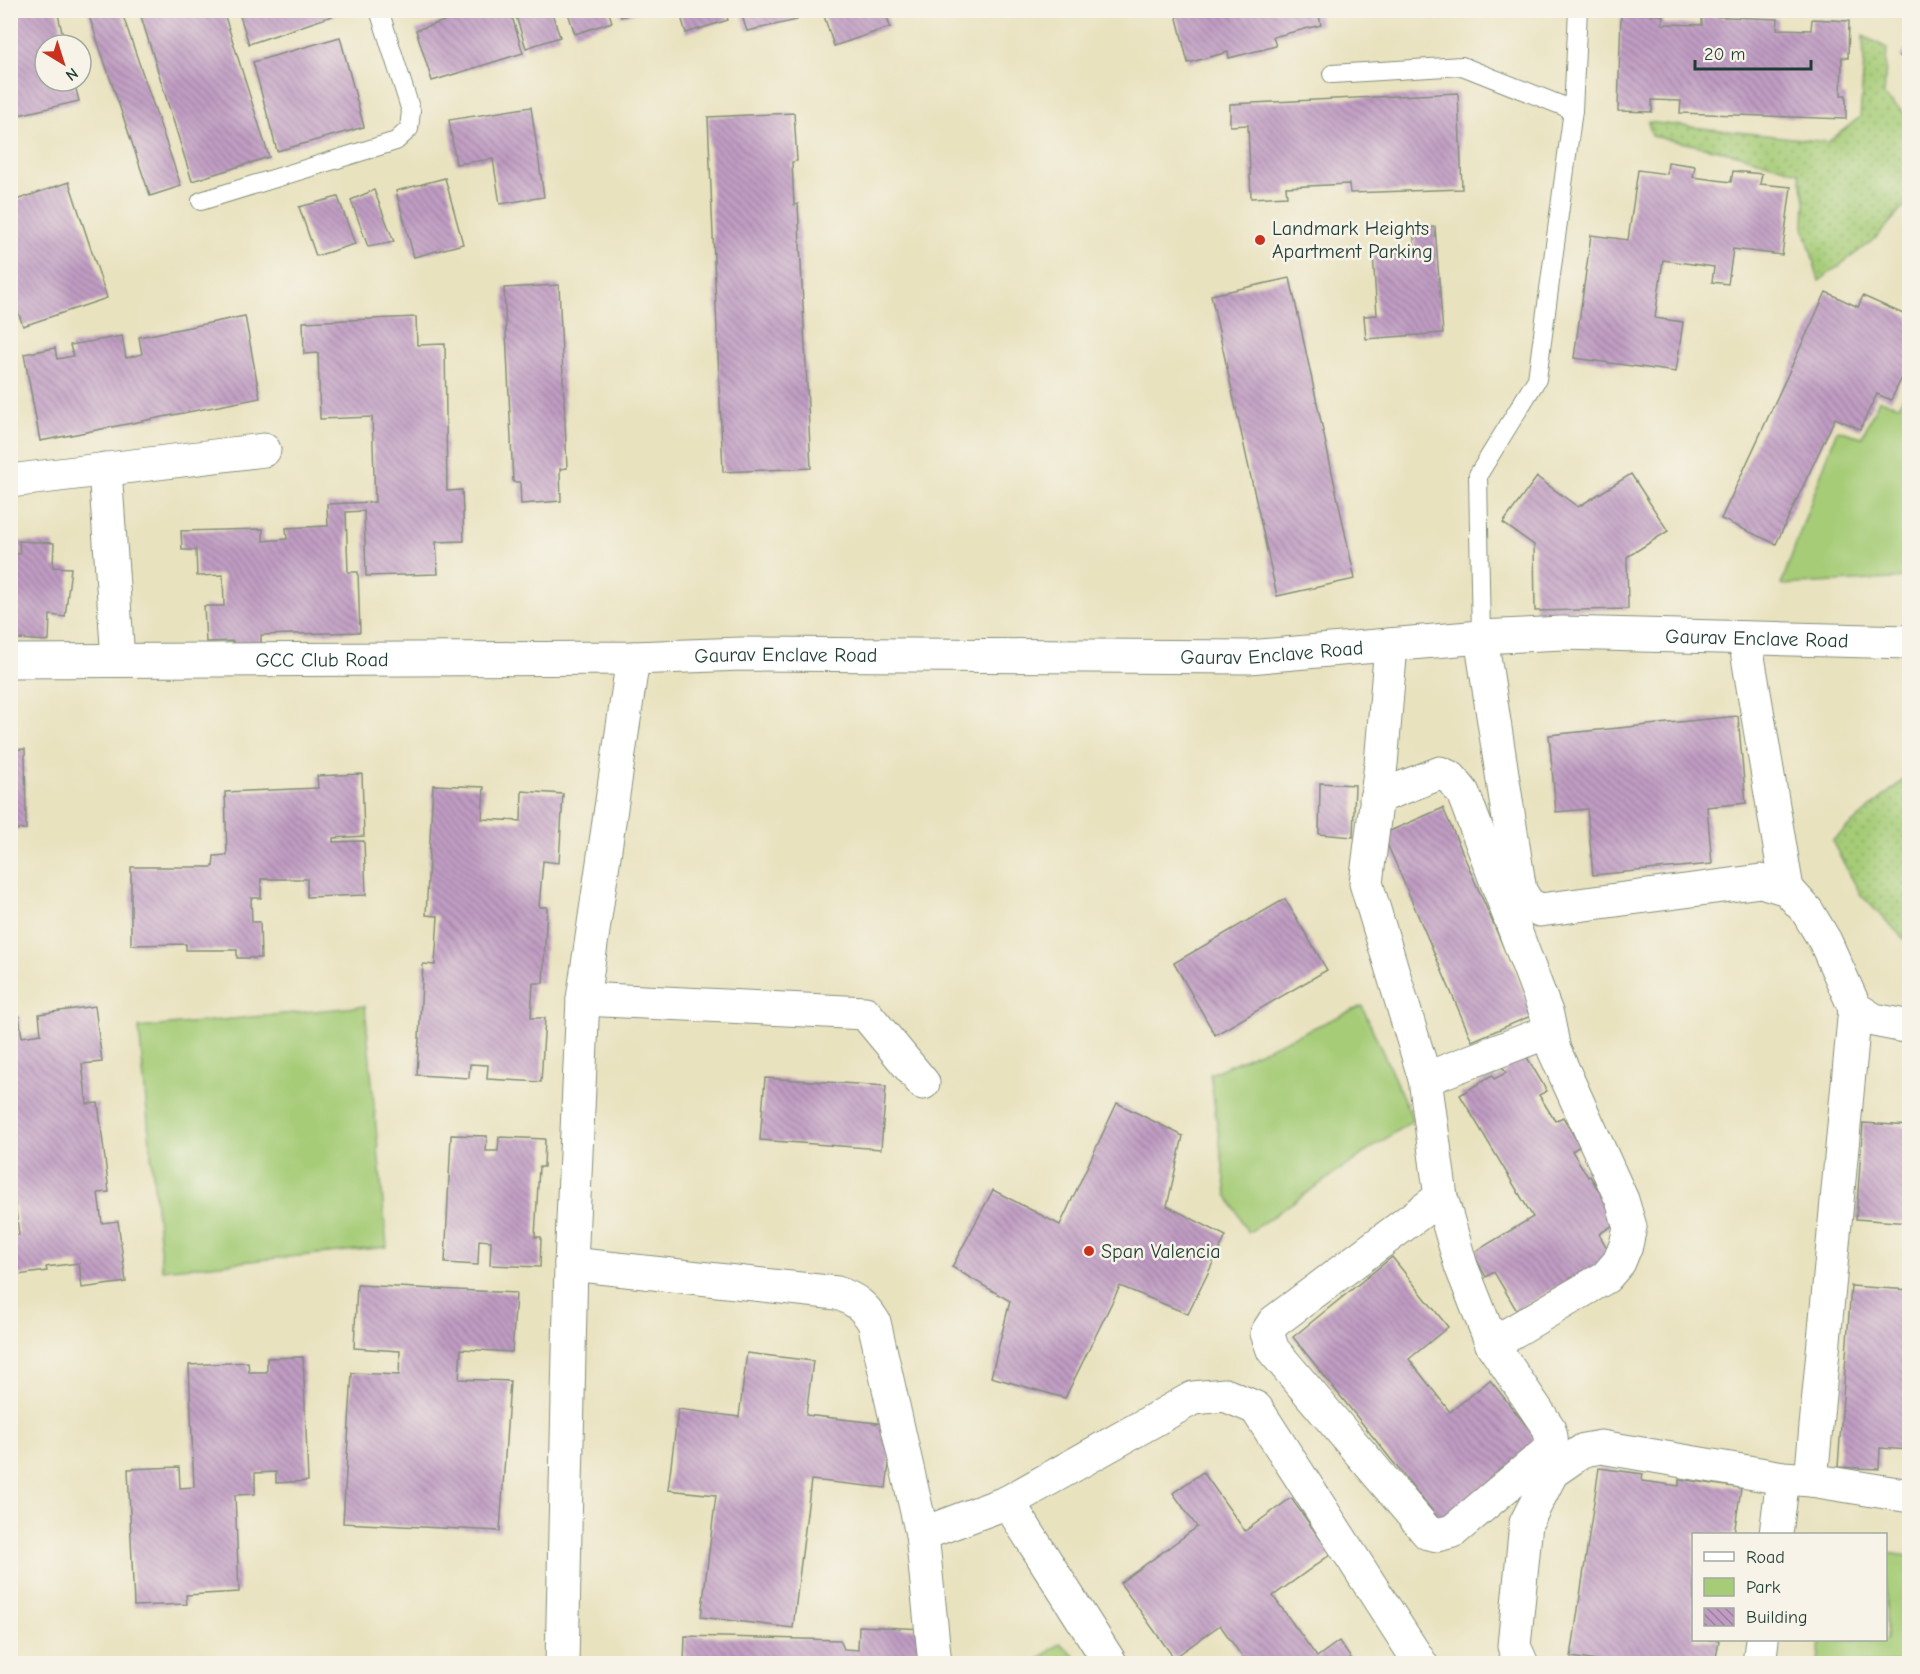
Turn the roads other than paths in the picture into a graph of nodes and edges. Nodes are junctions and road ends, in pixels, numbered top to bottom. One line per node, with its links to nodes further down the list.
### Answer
1 (379, 10): 5 (lane)
2 (1578, 10): 4 (lane)
3 (1332, 74): 4 (lane)
4 (1573, 110): 9 (lane)
5 (201, 201)
6 (264, 450): 7 (street)
7 (105, 469): 8 (street); 14 (street)
8 (10, 481)
9 (1481, 637): 10 (street, Gaurav Enclave Road); 12 (street, Gaurav Enclave Road); 17 (street)
10 (1745, 639): 11 (street, Gaurav Enclave Road); 17 (street)
11 (1910, 642)
12 (1391, 645): 13 (street, Gaurav Enclave Road); 16 (street)
13 (633, 658): 14 (street, GCC Club Road); 18 (street)
14 (118, 660): 15 (street, GCC Club Road)
15 (10, 661)
16 (1376, 798): 21 (street); 22 (street)
17 (1787, 890): 19 (street)
18 (583, 999): 23 (street); 25 (street)
19 (1855, 1008): 20 (street); 27 (street)
20 (1910, 1027)
21 (1550, 1031): 22 (street); 26 (street)
22 (1425, 1079): 24 (street)
23 (923, 1083)
24 (1441, 1197): 26 (street); 26 (street)
25 (571, 1264): 31 (street); 33 (street)
26 (1492, 1344)
27 (1797, 1479): 28 (street); 30 (street); 37 (street)
28 (1910, 1496)
29 (1008, 1502): 31 (street); 35 (street); 36 (street)
30 (1776, 1533)
31 (922, 1534): 34 (street)
32 (1762, 1641): 38 (street)
33 (562, 1664)
34 (935, 1664)
35 (1111, 1664)
36 (1420, 1664)
37 (1522, 1664)
38 (1759, 1664)

